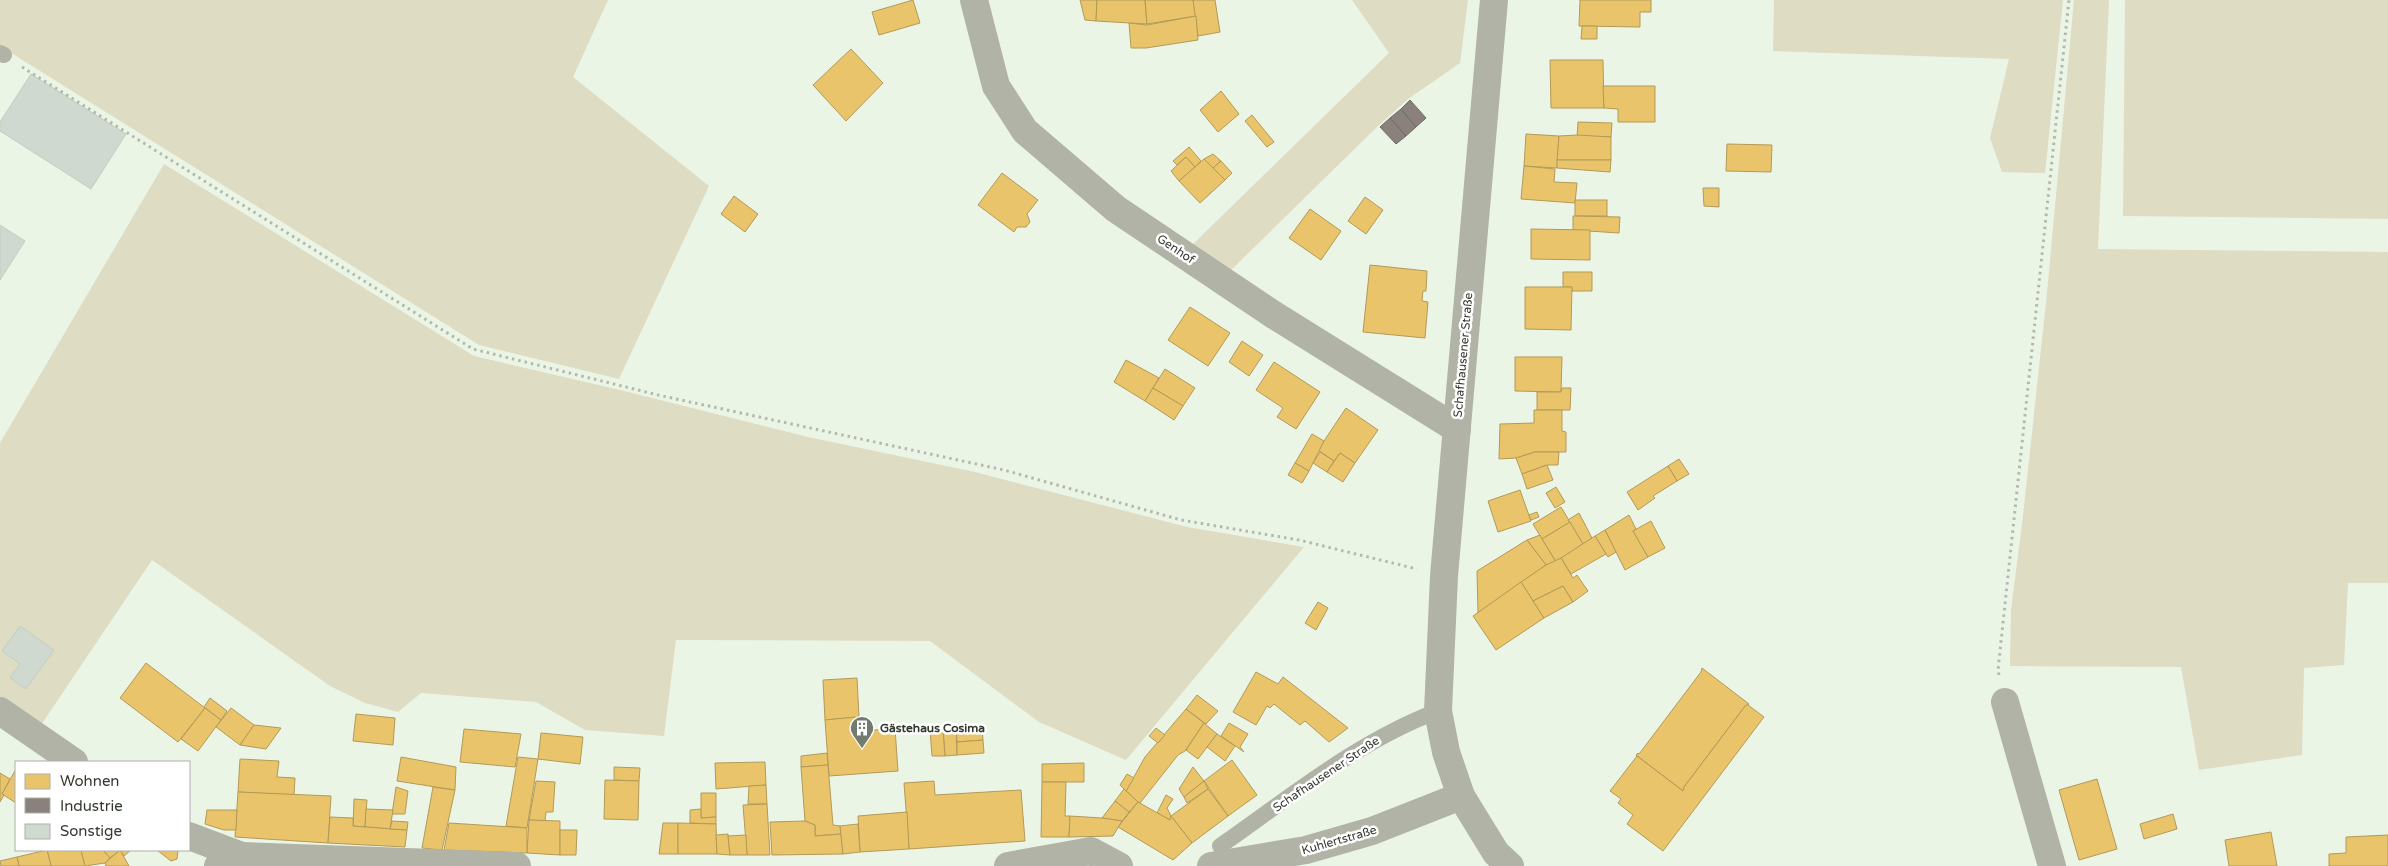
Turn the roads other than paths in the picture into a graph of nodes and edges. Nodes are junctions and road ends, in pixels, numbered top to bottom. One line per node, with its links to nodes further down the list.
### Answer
1 (974, 0): 3 (street, Genhof)
2 (1494, 0): 3 (street, Schafhausener Straße)
3 (1457, 430): 6 (street, Schafhausener Straße)
4 (2005, 702): 17 (street)
5 (0, 711): 7 (street)
6 (1438, 711): 8 (street, Schafhausener Straße); 11 (lane, Schafhausener Straße)
7 (73, 761)
8 (1461, 796): 11 (street, Kuhlertstraße); 16 (street, Schafhausener Straße)
9 (190, 836): 10 (street)
10 (242, 856): 12 (street); 13 (street)
11 (1216, 856)
12 (218, 866)
13 (517, 866)
14 (1008, 866): 15 (street)
15 (1118, 866)
16 (1510, 866)
17 (2052, 866)

